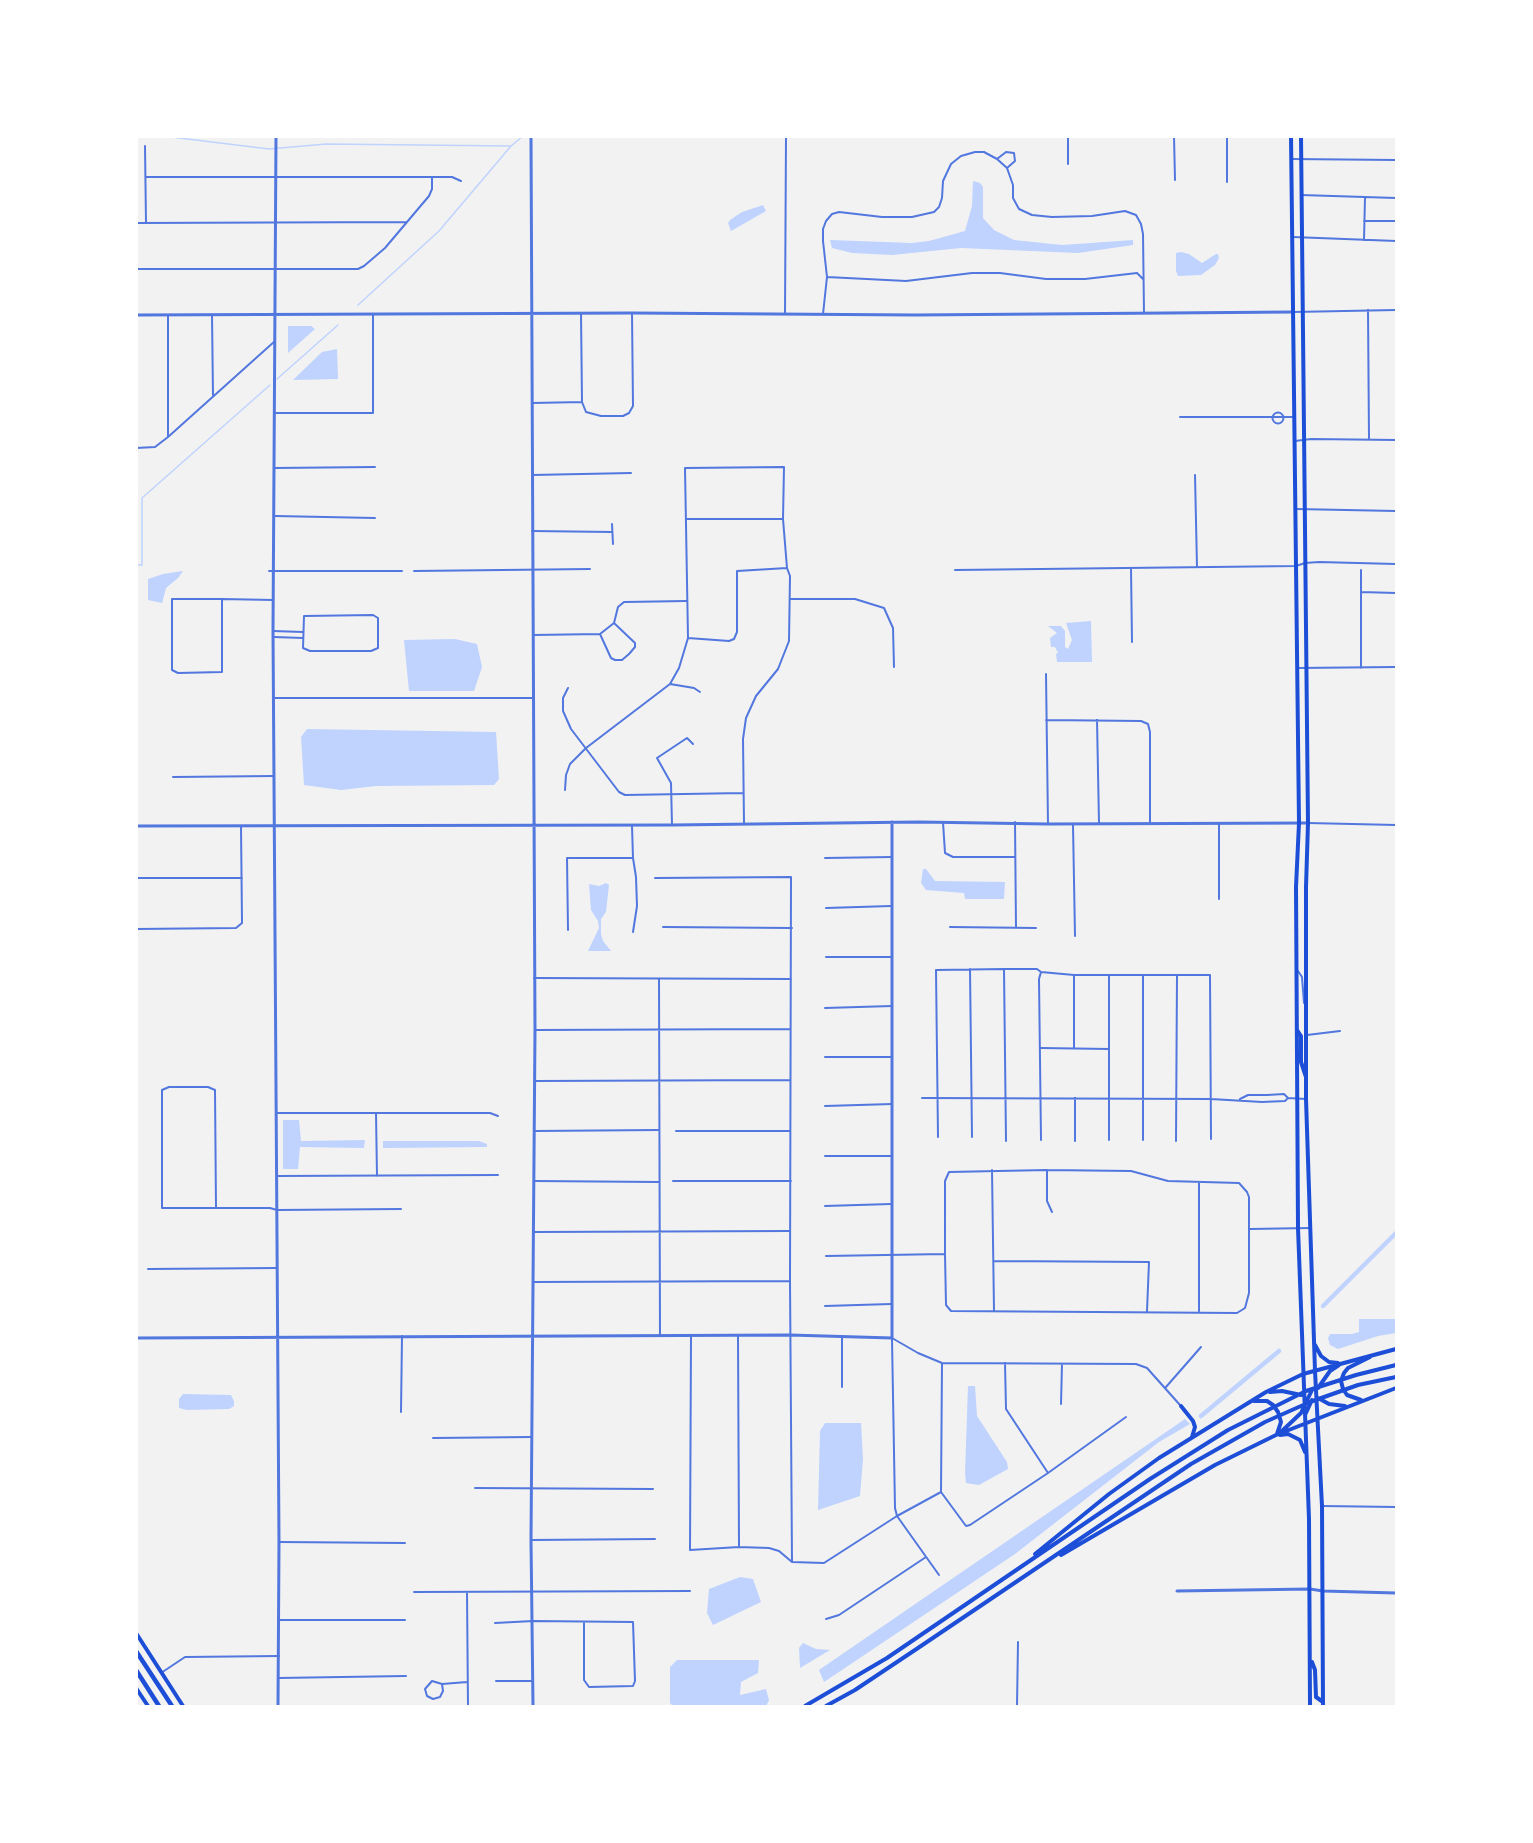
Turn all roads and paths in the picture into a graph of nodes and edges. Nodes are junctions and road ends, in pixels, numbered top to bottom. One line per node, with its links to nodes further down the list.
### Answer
1 (276, 136): 17 (street)
2 (786, 136): 48 (street)
3 (1068, 136): 14 (street)
4 (1174, 136): 19 (street)
5 (1227, 136): 21 (street)
6 (1291, 136): 11 (main road)
7 (1301, 136): 12 (main road)
8 (531, 137): 47 (street)
9 (145, 146): 16 (street)
10 (998, 159): 15 (street); 15 (street); 37 (street)
11 (1291, 159): 12 (street); 31 (main road)
12 (1301, 160): 13 (street); 22 (main road)
13 (1396, 160)
14 (1068, 164)
15 (1007, 168): 38 (street)
16 (146, 177): 17 (street); 28 (street)
17 (275, 177): 18 (street); 29 (street)
18 (432, 177): 20 (street); 27 (street)
19 (1175, 180)
20 (460, 181)
21 (1227, 182)
22 (1301, 195): 23 (street); 32 (main road)
23 (1365, 197): 24 (street); 25 (street)
24 (1396, 198)
25 (1365, 221): 26 (street); 33 (street)
26 (1396, 221)
27 (408, 222): 29 (street); 36 (street)
28 (146, 223): 29 (street); 30 (street)
29 (275, 223): 36 (street)
30 (136, 224)
31 (1293, 237): 32 (street); 41 (main road)
32 (1302, 238): 33 (street); 42 (main road)
33 (1364, 240): 34 (street)
34 (1396, 241)
35 (136, 269): 36 (street)
36 (275, 269): 53 (street)
37 (827, 277): 38 (street); 49 (street)
38 (1143, 279): 45 (street)
39 (1368, 310): 40 (street); 42 (street); 64 (street)
40 (1396, 310)
41 (1293, 312): 42 (street); 45 (street); 61 (main road)
42 (1302, 312): 65 (main road)
43 (581, 313): 44 (street); 47 (street); 56 (street)
44 (632, 313): 48 (street); 56 (street)
45 (1144, 313): 49 (street)
46 (373, 314): 47 (street); 53 (street); 58 (street)
47 (531, 314): 57 (street)
48 (785, 314): 49 (street)
49 (823, 314)
50 (136, 315): 51 (street)
51 (168, 315): 52 (street); 63 (street)
52 (212, 315): 53 (street); 55 (street)
53 (275, 315): 54 (street)
54 (274, 341): 55 (street); 58 (street)
55 (213, 395): 63 (street)
56 (582, 402): 57 (street)
57 (532, 404): 72 (street)
58 (275, 413): 69 (street)
59 (1180, 417): 60 (street)
60 (1272, 417): 62 (street); 62 (street)
61 (1295, 417): 62 (street); 67 (main road)
62 (1284, 418)
63 (168, 437): 68 (street)
64 (1369, 439): 65 (street); 66 (street)
65 (1304, 440): 67 (street); 75 (main road)
66 (1396, 440)
67 (1295, 441): 74 (main road)
68 (136, 448)
69 (274, 468): 70 (street); 77 (street)
70 (375, 468)
71 (631, 473): 72 (street)
72 (532, 475): 82 (street)
73 (1195, 475): 87 (street)
74 (1296, 510): 75 (street); 88 (main road)
75 (1305, 510): 76 (street); 85 (main road)
76 (1396, 511)
77 (275, 516): 78 (street); 92 (street)
78 (375, 518)
79 (686, 519): 80 (street); 80 (street); 104 (street)
80 (783, 519): 89 (street)
81 (612, 524): 83 (street)
82 (532, 531): 83 (street); 93 (street)
83 (612, 532): 84 (street)
84 (613, 544)
85 (1305, 563): 86 (street); 88 (street); 116 (main road)
86 (1396, 564)
87 (1197, 567): 88 (street); 90 (street)
88 (1296, 567): 115 (main road)
89 (787, 568): 102 (street); 112 (street)
90 (1131, 568): 94 (street); 113 (street)
91 (590, 569): 93 (street)
92 (274, 570): 96 (street); 97 (street); 103 (street)
93 (532, 570): 98 (street); 109 (street)
94 (955, 570)
95 (1361, 570): 99 (street)
96 (269, 571)
97 (402, 571)
98 (414, 571)
99 (1361, 592): 100 (street); 117 (street)
100 (1396, 593)
101 (222, 599): 101 (street); 103 (street)
102 (790, 599): 114 (street); 132 (street)
103 (273, 600): 106 (street)
104 (687, 601): 105 (street); 112 (street)
105 (614, 623): 108 (street); 108 (street)
106 (273, 631): 107 (street); 110 (street)
107 (303, 632): 111 (street); 111 (street)
108 (600, 634): 109 (street)
109 (533, 635): 124 (street)
110 (274, 637): 111 (street); 123 (street)
111 (303, 638)
112 (688, 638): 120 (street)
113 (1132, 642)
114 (894, 667)
115 (1297, 668): 116 (street); 141 (main road)
116 (1307, 668): 117 (street); 142 (main road)
117 (1360, 668): 118 (street)
118 (1396, 668)
119 (1046, 674): 125 (street)
120 (670, 684): 122 (street); 128 (street)
121 (568, 688): 128 (street)
122 (700, 692)
123 (274, 698): 124 (street); 129 (street)
124 (533, 698): 145 (street)
125 (1046, 720): 126 (street); 143 (street)
126 (1097, 720): 138 (street); 139 (street)
127 (693, 744): 133 (street)
128 (586, 748): 131 (street); 133 (street)
129 (274, 776): 130 (street); 144 (street)
130 (173, 777)
131 (564, 790)
132 (743, 794): 133 (street); 147 (street)
133 (672, 795): 146 (street)
134 (892, 822): 135 (street); 147 (street); 152 (street)
135 (943, 822): 136 (street); 153 (street)
136 (1016, 822): 143 (street); 153 (street)
137 (1073, 823): 138 (street); 143 (street); 170 (street)
138 (1099, 823): 139 (street)
139 (1150, 823): 140 (street)
140 (1219, 823): 141 (street); 159 (street)
141 (1299, 823): 142 (street); 175 (main road)
142 (1308, 823): 148 (street); 186 (main road)
143 (1048, 824)
144 (275, 825): 145 (street); 150 (street); 218 (street)
145 (534, 825): 151 (street); 181 (street)
146 (672, 825): 147 (street); 151 (street)
147 (744, 825)
148 (1396, 825)
149 (136, 826): 150 (street)
150 (241, 826): 157 (street)
151 (632, 826): 154 (street)
152 (892, 857): 155 (street); 160 (street)
153 (1016, 857): 165 (street)
154 (633, 858): 168 (street); 169 (street)
155 (825, 858)
156 (136, 878): 157 (street)
157 (242, 878): 167 (street)
158 (656, 878): 164 (street)
159 (1219, 899)
160 (891, 906): 161 (street); 172 (street)
161 (826, 908)
162 (663, 927): 164 (street)
163 (950, 927): 165 (street)
164 (792, 928): 183 (street)
165 (1016, 928): 166 (street)
166 (1036, 928)
167 (136, 929)
168 (568, 930)
169 (633, 932)
170 (1075, 936)
171 (826, 957): 172 (street)
172 (891, 957): 184 (street)
173 (970, 969): 174 (street); 203 (street); 204 (street)
174 (1004, 969): 176 (street); 209 (street)
175 (1297, 970): 186 (street); 189 (main road)
176 (1041, 972): 177 (street); 193 (street)
177 (1074, 975): 178 (street); 194 (street)
178 (1108, 975): 179 (street); 195 (street)
179 (1143, 975): 180 (street); 211 (street)
180 (1177, 975): 212 (street); 213 (street)
181 (534, 978): 182 (street); 188 (street)
182 (659, 979): 183 (street); 190 (street)
183 (791, 979): 187 (street)
184 (892, 1006): 185 (street); 197 (street)
185 (825, 1008)
186 (1306, 1011): 192 (main road)
187 (791, 1029): 190 (street); 200 (street)
188 (535, 1030): 190 (street); 201 (street)
189 (1297, 1030): 198 (main road); 208 (main road)
190 (659, 1031): 199 (street)
191 (1340, 1031): 192 (street)
192 (1306, 1035): 198 (main road)
193 (1041, 1048): 194 (street); 210 (street)
194 (1074, 1048): 195 (street)
195 (1109, 1049): 206 (street)
196 (825, 1057): 197 (street)
197 (892, 1057): 216 (street)
198 (1306, 1078): 215 (main road)
199 (658, 1080): 200 (street); 201 (street); 221 (street)
200 (790, 1080): 224 (street)
201 (535, 1081): 222 (street)
202 (922, 1098): 203 (street)
203 (938, 1098): 204 (street); 225 (street)
204 (972, 1098): 209 (street); 226 (street)
205 (1075, 1098): 206 (street); 210 (street); 232 (street)
206 (1109, 1098): 211 (street); 229 (street)
207 (1288, 1098): 208 (street); 214 (street); 214 (street)
208 (1298, 1098): 215 (street); 252 (main road)
209 (1007, 1099): 210 (street); 231 (street)
210 (1041, 1099): 228 (street)
211 (1143, 1099): 212 (street); 230 (street)
212 (1177, 1099): 213 (street); 233 (street)
213 (1212, 1099): 214 (street); 227 (street)
214 (1239, 1099)
215 (1306, 1099): 253 (main road)
216 (892, 1104): 217 (street); 235 (street)
217 (825, 1106)
218 (277, 1113): 219 (street); 239 (street)
219 (376, 1113): 220 (street); 240 (street)
220 (498, 1116)
221 (658, 1130): 222 (street); 244 (street)
222 (535, 1131): 241 (street)
223 (676, 1131): 224 (street)
224 (791, 1131): 243 (street)
225 (938, 1137)
226 (972, 1137)
227 (1211, 1139)
228 (1041, 1140)
229 (1109, 1140)
230 (1143, 1140)
231 (1006, 1141)
232 (1075, 1141)
233 (1176, 1141)
234 (825, 1156): 235 (street)
235 (891, 1156): 246 (street)
236 (992, 1170): 237 (street); 258 (street); 261 (street)
237 (1047, 1170): 245 (street); 251 (street)
238 (498, 1175): 240 (street)
239 (277, 1176): 240 (street); 250 (street)
240 (377, 1176)
241 (534, 1181): 244 (street); 256 (street)
242 (673, 1181): 243 (street)
243 (791, 1181): 255 (street)
244 (658, 1182): 257 (street)
245 (1199, 1182): 254 (street); 271 (street)
246 (891, 1204): 247 (street); 260 (street)
247 (825, 1206)
248 (216, 1208): 248 (street); 250 (street)
249 (401, 1209): 250 (street)
250 (278, 1210): 262 (street)
251 (1052, 1212)
252 (1298, 1228): 253 (street); 254 (street); 292 (main road)
253 (1310, 1228): 282 (main road)
254 (1250, 1229): 271 (street)
255 (790, 1231): 257 (street); 265 (street)
256 (534, 1232): 257 (street); 266 (street)
257 (659, 1232): 264 (street)
258 (945, 1254): 260 (street); 269 (street)
259 (826, 1256): 260 (street)
260 (891, 1256): 267 (street)
261 (994, 1261): 269 (street); 270 (street)
262 (278, 1268): 263 (street); 274 (street)
263 (148, 1269)
264 (660, 1281): 265 (street); 266 (street); 276 (street)
265 (790, 1281): 273 (street)
266 (533, 1282): 272 (street)
267 (891, 1304): 268 (street); 281 (street)
268 (825, 1306)
269 (994, 1311): 270 (street)
270 (1147, 1311): 271 (street)
271 (1199, 1312)
272 (532, 1335): 275 (street); 276 (street); 311 (street)
273 (790, 1335): 278 (street); 279 (street); 329 (street)
274 (278, 1336): 275 (street); 280 (street); 325 (street)
275 (402, 1336): 305 (street)
276 (660, 1336): 277 (street)
277 (691, 1336): 278 (street); 327 (street)
278 (738, 1336): 327 (street)
279 (842, 1336): 281 (street); 294 (street)
280 (136, 1338)
281 (892, 1338): 286 (street); 322 (street)
282 (1315, 1344): 288 (main road); 291 (main road)
283 (1201, 1347): 295 (street)
284 (1396, 1349): 285 (main road)
285 (1379, 1353): 288 (main road); 300 (main road)
286 (942, 1363): 287 (street); 319 (street)
287 (1005, 1363): 289 (street); 315 (street)
288 (1342, 1363): 291 (main road); 298 (main road)
289 (1062, 1364): 295 (street); 301 (street)
290 (1396, 1365): 331 (main road)
291 (1314, 1371): 292 (main road); 298 (main road)
292 (1304, 1374): 297 (main road); 298 (main road)
293 (1396, 1377): 330 (main road)
294 (842, 1387)
295 (1166, 1387): 302 (street)
296 (1396, 1388): 300 (main road)
297 (1266, 1392): 298 (main road); 299 (main road)
298 (1312, 1397): 303 (main road); 304 (main road); 306 (main road); 308 (main road)
299 (1252, 1401): 310 (main road); 313 (main road)
300 (1363, 1401): 303 (main road)
301 (1061, 1404)
302 (1182, 1406): 313 (main road)
303 (1348, 1406): 308 (main road)
304 (1305, 1407): 306 (main road); 310 (main road)
305 (401, 1412)
306 (1305, 1415): 309 (main road)
307 (1126, 1417): 315 (street)
308 (1318, 1418): 309 (main road); 320 (main road)
309 (1306, 1423): 310 (main road); 314 (main road)
310 (1276, 1435): 314 (main road); 330 (main road)
311 (532, 1437): 312 (street); 317 (street)
312 (433, 1438)
313 (1192, 1438): 331 (main road)
314 (1307, 1461): 333 (main road)
315 (1048, 1473): 319 (street)
316 (476, 1488): 317 (street)
317 (532, 1488): 318 (street); 323 (street)
318 (653, 1489)
319 (941, 1492): 322 (street)
320 (1322, 1506): 321 (street); 336 (main road)
321 (1396, 1507)
322 (897, 1516): 328 (street); 329 (street)
323 (531, 1539): 324 (street); 339 (street)
324 (655, 1539)
325 (279, 1542): 326 (street); 342 (street)
326 (405, 1543)
327 (739, 1547): 329 (street)
328 (926, 1557): 332 (street); 341 (street)
329 (792, 1562)
330 (1040, 1567): 372 (main road)
331 (1012, 1574): 371 (main road)
332 (939, 1575)
333 (1310, 1588): 335 (street); 336 (street); 351 (main road)
334 (690, 1591): 339 (street)
335 (1177, 1591)
336 (1323, 1591): 340 (street); 361 (main road)
337 (414, 1592): 338 (street)
338 (467, 1592): 339 (street); 358 (street)
339 (532, 1592): 344 (street)
340 (1396, 1593)
341 (826, 1619)
342 (279, 1620): 343 (street); 350 (street)
343 (405, 1620)
344 (532, 1621): 345 (street); 346 (street); 357 (street)
345 (584, 1622): 345 (street)
346 (495, 1623)
347 (136, 1633): 353 (main road)
348 (1018, 1642): 373 (street)
349 (136, 1651): 365 (highway)
350 (279, 1656): 353 (street); 355 (street)
351 (1310, 1658): 361 (main road); 374 (main road)
352 (136, 1670): 364 (highway)
353 (161, 1673): 366 (main road)
354 (406, 1676): 355 (street)
355 (278, 1678): 367 (street)
356 (496, 1681): 357 (street)
357 (533, 1681): 370 (street)
358 (468, 1682): 359 (street); 369 (street)
359 (441, 1684): 359 (street)
360 (136, 1688): 363 (main road)
361 (1323, 1704)
362 (377, 1706): 368 (street)
363 (148, 1707)
364 (159, 1707)
365 (172, 1707)
366 (183, 1707)
367 (278, 1707)
368 (312, 1707)
369 (468, 1707)
370 (533, 1707)
371 (806, 1707)
372 (826, 1707)
373 (1017, 1707)
374 (1310, 1707)

